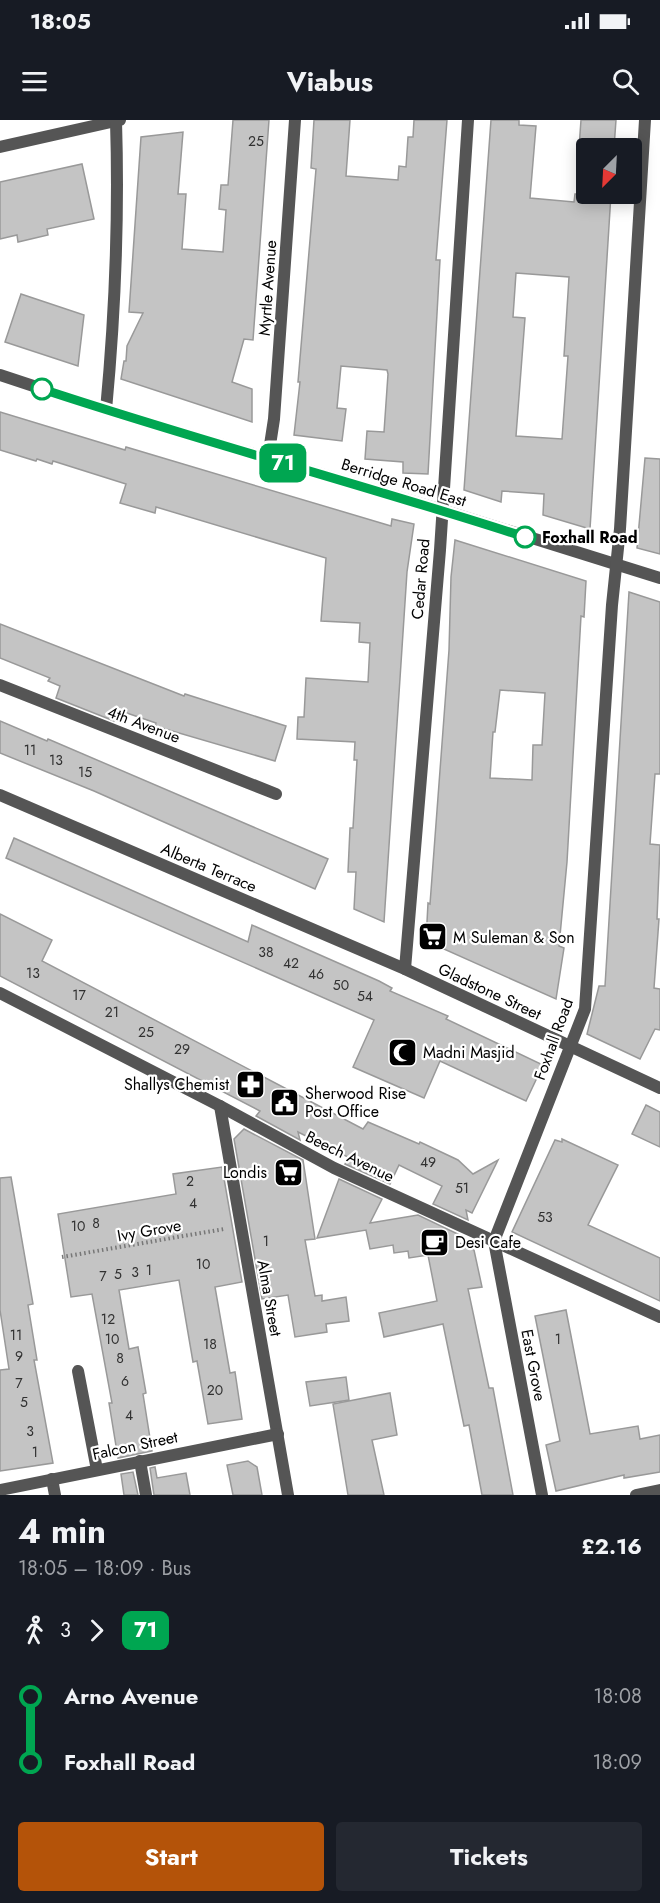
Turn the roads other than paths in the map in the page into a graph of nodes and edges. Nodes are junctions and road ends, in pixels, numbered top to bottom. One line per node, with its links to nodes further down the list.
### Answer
1 (118, 120): 5 (street); 7 (street)
2 (296, 120): 8 (street, Myrtle Avenue)
3 (468, 120): 9 (street, Cedar Road)
4 (645, 120): 10 (street, Foxhall Road)
5 (0, 147)
6 (0, 375): 7 (street, Berridge Road East)
7 (106, 410): 8 (street, Berridge Road East)
8 (268, 458): 9 (street, Berridge Road East)
9 (442, 510): 10 (street, Berridge Road East); 15 (street, Cedar Road)
10 (617, 566): 11 (street, Berridge Road East); 17 (street, Foxhall Road)
11 (660, 578)
12 (0, 686): 13 (street, 4th Avenue)
13 (276, 794)
14 (0, 795): 15 (street, Alberta Terrace)
15 (405, 969): 17 (street, Gladstone Street)
16 (0, 993): 19 (street, Beech Avenue)
17 (571, 1047): 18 (street, Gladstone Street); 20 (street, Foxhall Road)
18 (660, 1088)
19 (220, 1106): 20 (street, Beech Avenue); 23 (street, Alma Street)
20 (494, 1241): 21 (street, Beech Avenue); 32 (street, East Grove)
21 (660, 1317)
22 (78, 1371): 25 (street)
23 (278, 1434): 24 (street, Falcon Street); 31 (street, Alma Street)
24 (140, 1461): 25 (street, Falcon Street); 30 (street)
25 (97, 1470): 26 (street, Falcon Street)
26 (52, 1479): 27 (street, Falcon Street); 29 (street)
27 (0, 1490)
28 (660, 1490): 33 (street)
29 (55, 1495)
30 (146, 1495)
31 (288, 1495)
32 (542, 1495)
33 (636, 1495)

